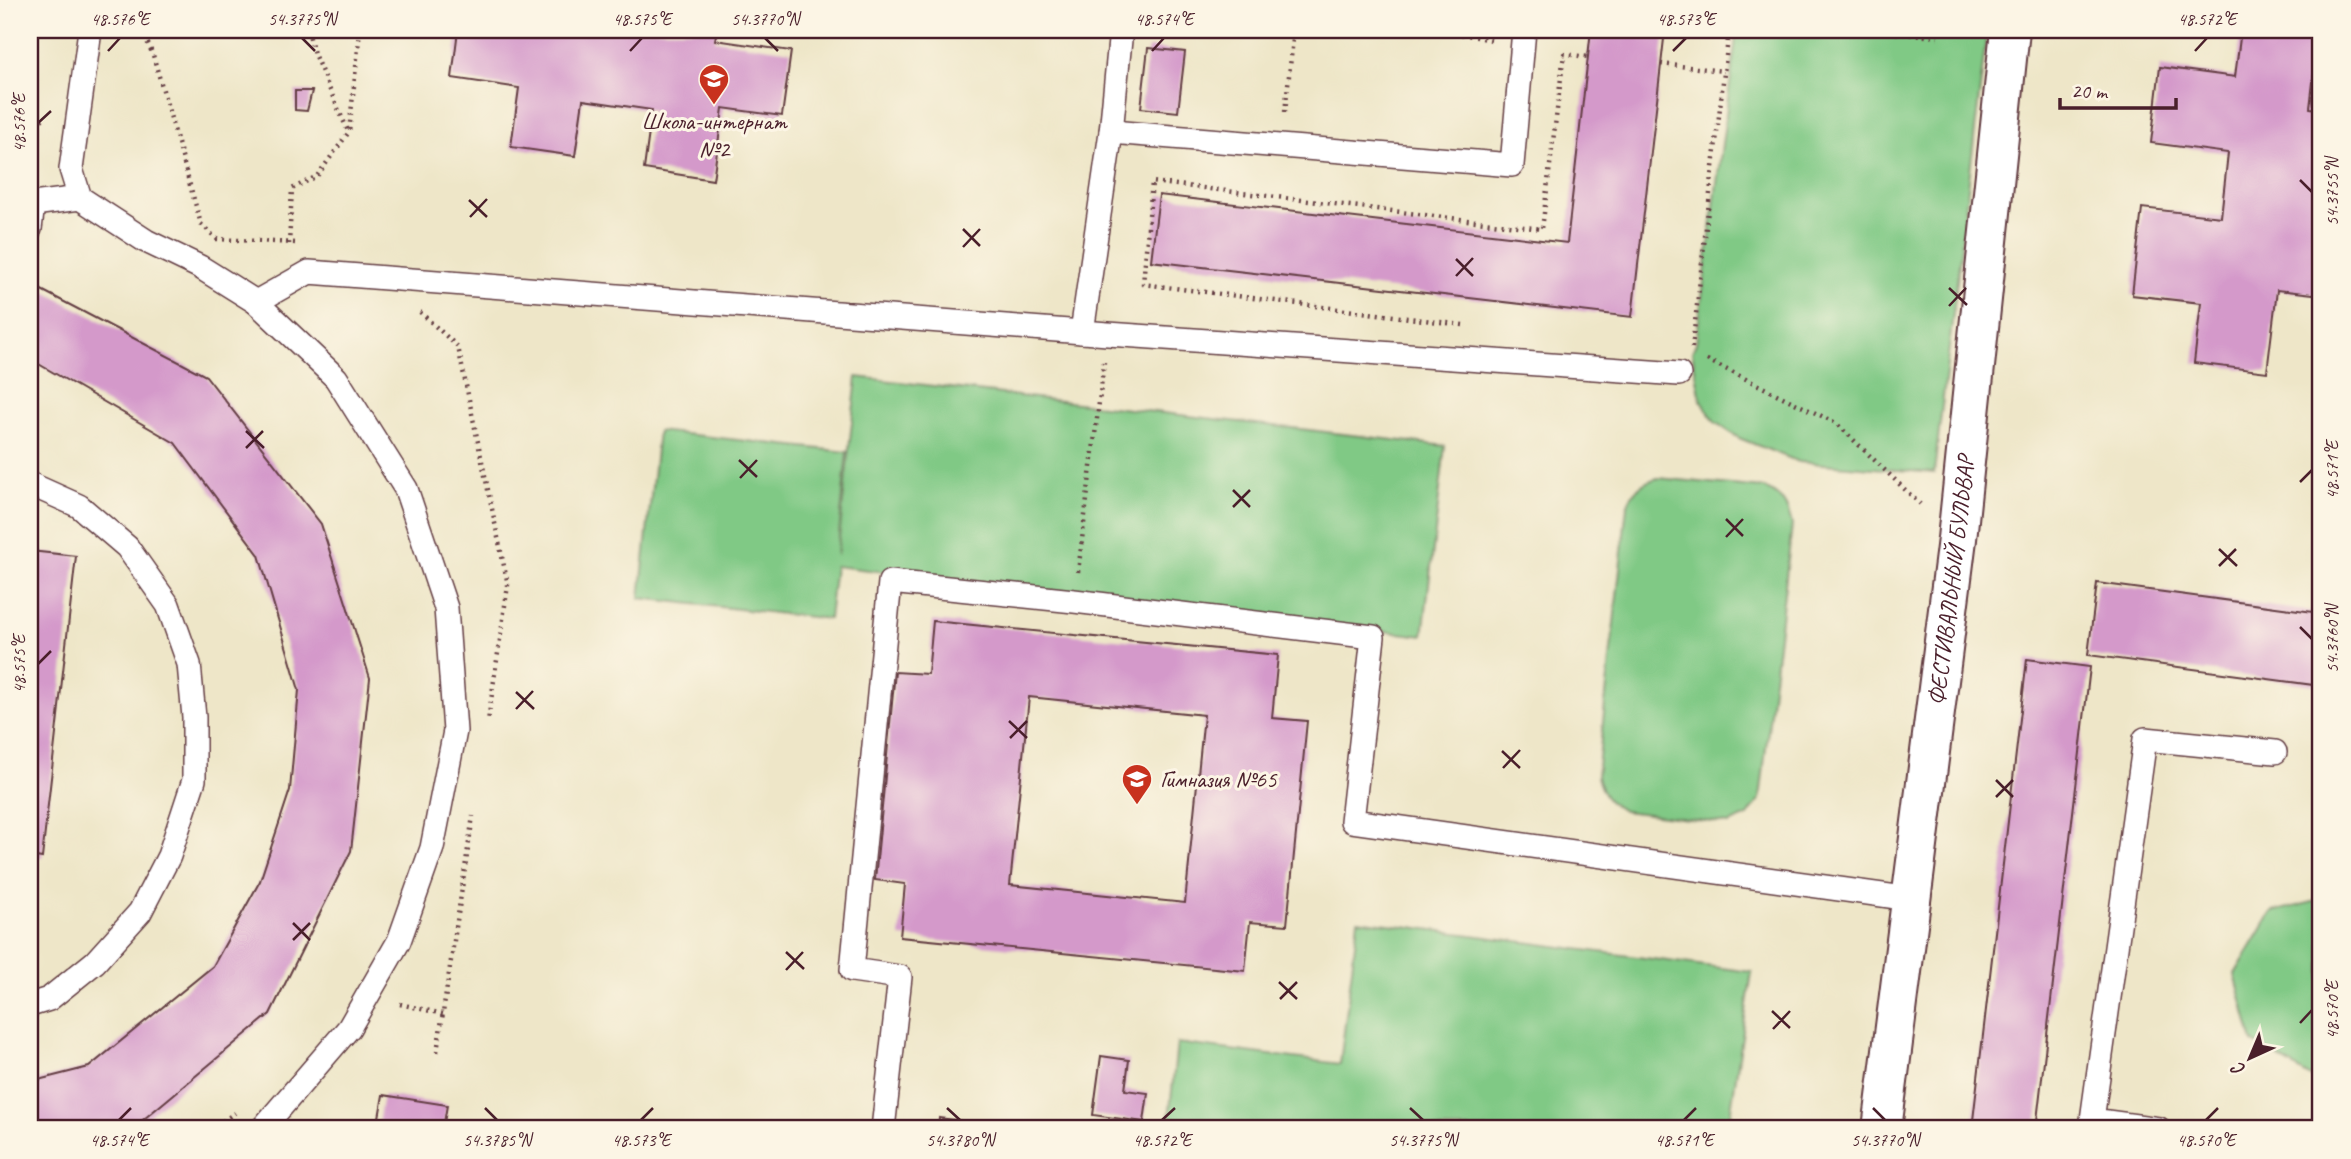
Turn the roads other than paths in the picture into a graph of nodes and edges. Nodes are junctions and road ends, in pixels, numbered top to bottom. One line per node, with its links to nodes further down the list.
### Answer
1 (90, 30): 6 (lane)
2 (1121, 30): 5 (lane)
3 (1524, 30): 5 (lane)
4 (2010, 30): 13 (street, ФЕСТИВАЛЬНЫЙ БУЛЬВАР)
5 (1111, 132): 9 (lane)
6 (80, 198): 7 (lane); 8 (lane)
7 (30, 229)
8 (256, 302): 9 (lane); 15 (lane)
9 (1082, 332): 10 (lane)
10 (1679, 374)
11 (30, 484): 14 (lane)
12 (2276, 752): 18 (lane)
13 (1911, 900): 16 (lane); 17 (street, ФЕСТИВАЛЬНЫЙ БУЛЬВАР)
14 (30, 1005)
15 (262, 1129)
16 (883, 1129)
17 (1882, 1129)
18 (2159, 1129)

